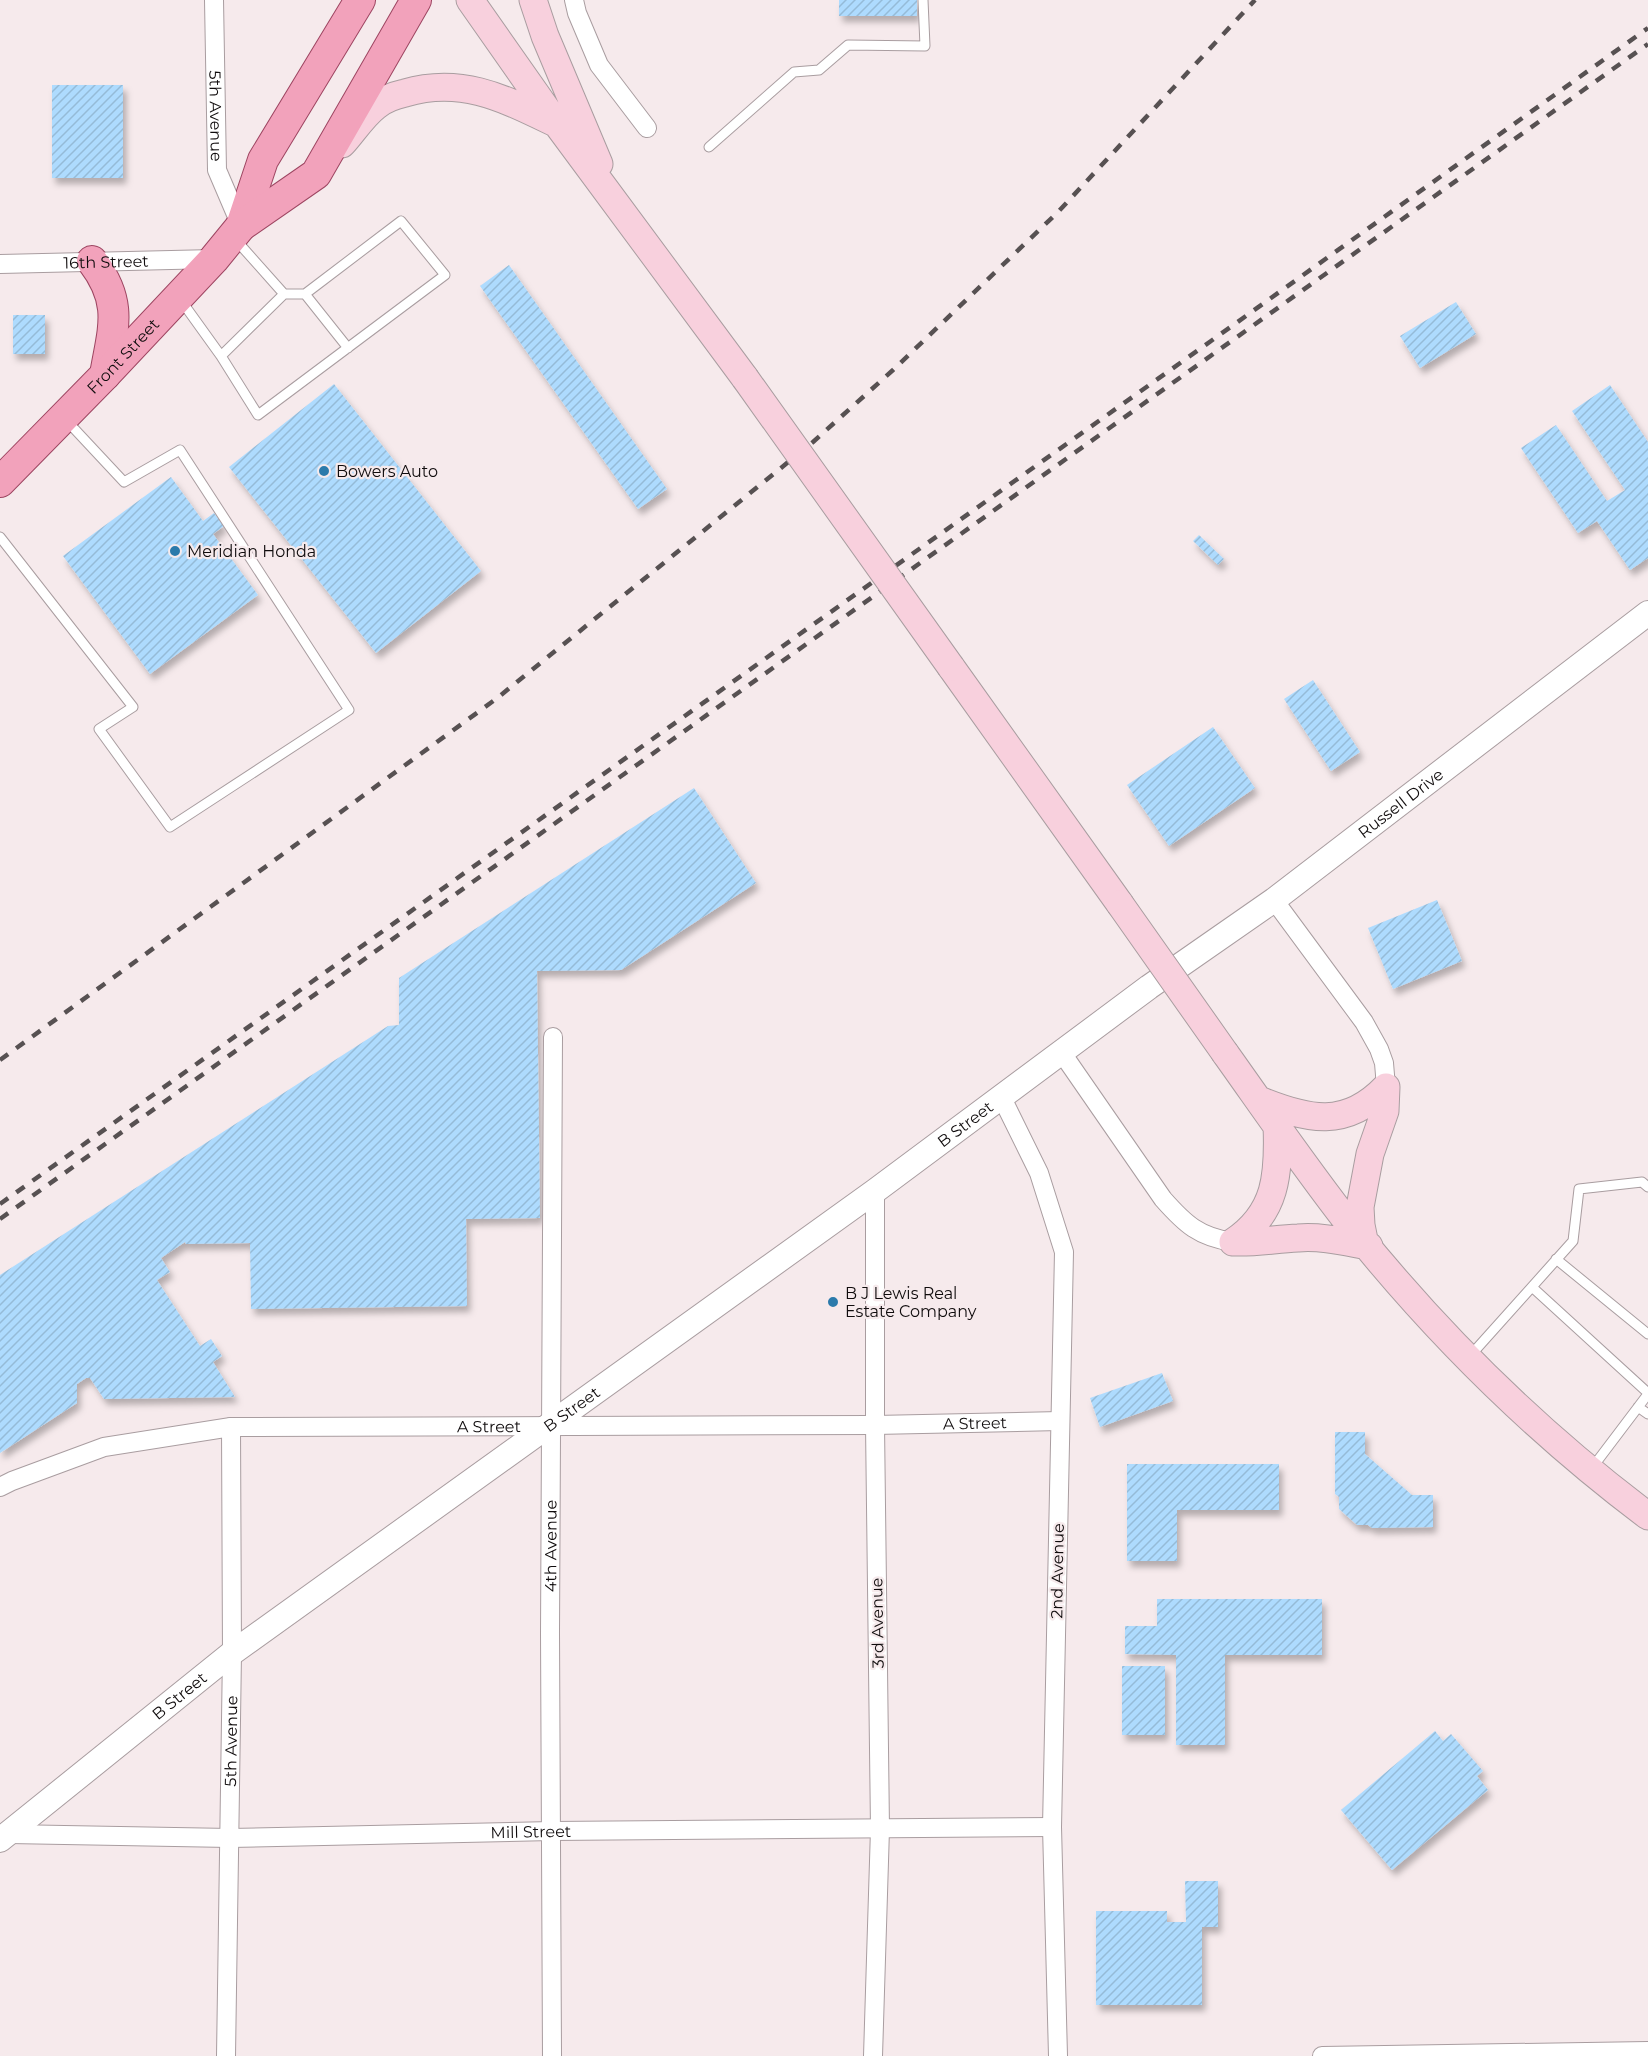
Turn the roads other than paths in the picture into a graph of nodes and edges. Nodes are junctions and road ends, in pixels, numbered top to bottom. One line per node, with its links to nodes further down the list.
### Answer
1 (214, 0): 13 (street, 5th Avenue)
2 (360, 0): 13 (main road, Front Street)
3 (416, 0): 11 (main road, Front Street)
4 (470, 0): 8 (main road)
5 (533, 0): 12 (main road)
6 (573, 0): 9 (street)
7 (923, 0): 10 (lane)
8 (556, 124): 11 (main road); 12 (main road)
9 (647, 128)
10 (710, 147)
11 (316, 174): 13 (main road, Front Street)
12 (615, 201): 32 (main road, bridge)
13 (229, 241): 14 (street, 16th Street); 16 (lane); 18 (main road, Front Street)
14 (92, 261): 15 (street, 16th Street); 21 (main road)
15 (0, 264)
16 (284, 294): 17 (lane); 20 (lane)
17 (305, 294): 19 (lane); 19 (lane)
18 (178, 297): 20 (lane); 21 (main road, Front Street)
19 (348, 348): 20 (lane)
20 (221, 356)
21 (105, 375): 22 (main road, Front Street)
22 (63, 418): 23 (main road, Front Street); 24 (lane)
23 (0, 482)
24 (0, 537)
25 (1648, 613): 26 (street, Russell Drive)
26 (1274, 900): 27 (street, Russell Drive); 30 (street)
27 (1149, 987): 29 (street, B Street)
28 (553, 1037): 46 (street, 4th Avenue)
29 (1062, 1053): 31 (street, B Street); 36 (street)
30 (1386, 1087): 32 (main road); 37 (main road)
31 (1002, 1098): 35 (street, B Street); 45 (street, 2nd Avenue)
32 (1259, 1100): 33 (main road)
33 (1276, 1125): 36 (main road); 37 (main road)
34 (1648, 1187): 38 (lane)
35 (875, 1191): 46 (street, B Street); 47 (street, 3rd Avenue)
36 (1233, 1242): 37 (main road)
37 (1366, 1244): 41 (main road)
38 (1556, 1259): 39 (lane); 40 (lane)
39 (1532, 1287): 41 (lane); 42 (lane)
40 (1648, 1334)
41 (1468, 1358): 49 (main road)
42 (1648, 1393): 43 (lane)
43 (1638, 1407): 44 (lane); 49 (lane)
44 (1648, 1414)
45 (1060, 1422): 47 (street, A Street); 53 (street, 2nd Avenue)
46 (552, 1425): 47 (street, A Street); 48 (street, A Street); 52 (street, B Street); 55 (street, 4th Avenue)
47 (875, 1425): 54 (street, 3rd Avenue)
48 (231, 1427): 50 (street, A Street); 52 (street, 5th Avenue)
49 (1590, 1470): 51 (main road)
50 (0, 1487)
51 (1648, 1516)
52 (232, 1653): 56 (street, B Street); 57 (street, 5th Avenue)
53 (1052, 1827): 54 (street, Mill Street); 62 (street, 2nd Avenue)
54 (880, 1828): 55 (street, Mill Street); 61 (street, 3rd Avenue)
55 (552, 1830): 57 (street, Mill Street); 60 (street, 4th Avenue)
56 (4, 1837): 57 (street, Mill Street)
57 (230, 1838): 59 (street, 5th Avenue)
58 (1648, 2051): 63 (street)
59 (226, 2056)
60 (552, 2056)
61 (873, 2056)
62 (1058, 2056)
63 (1322, 2056)

